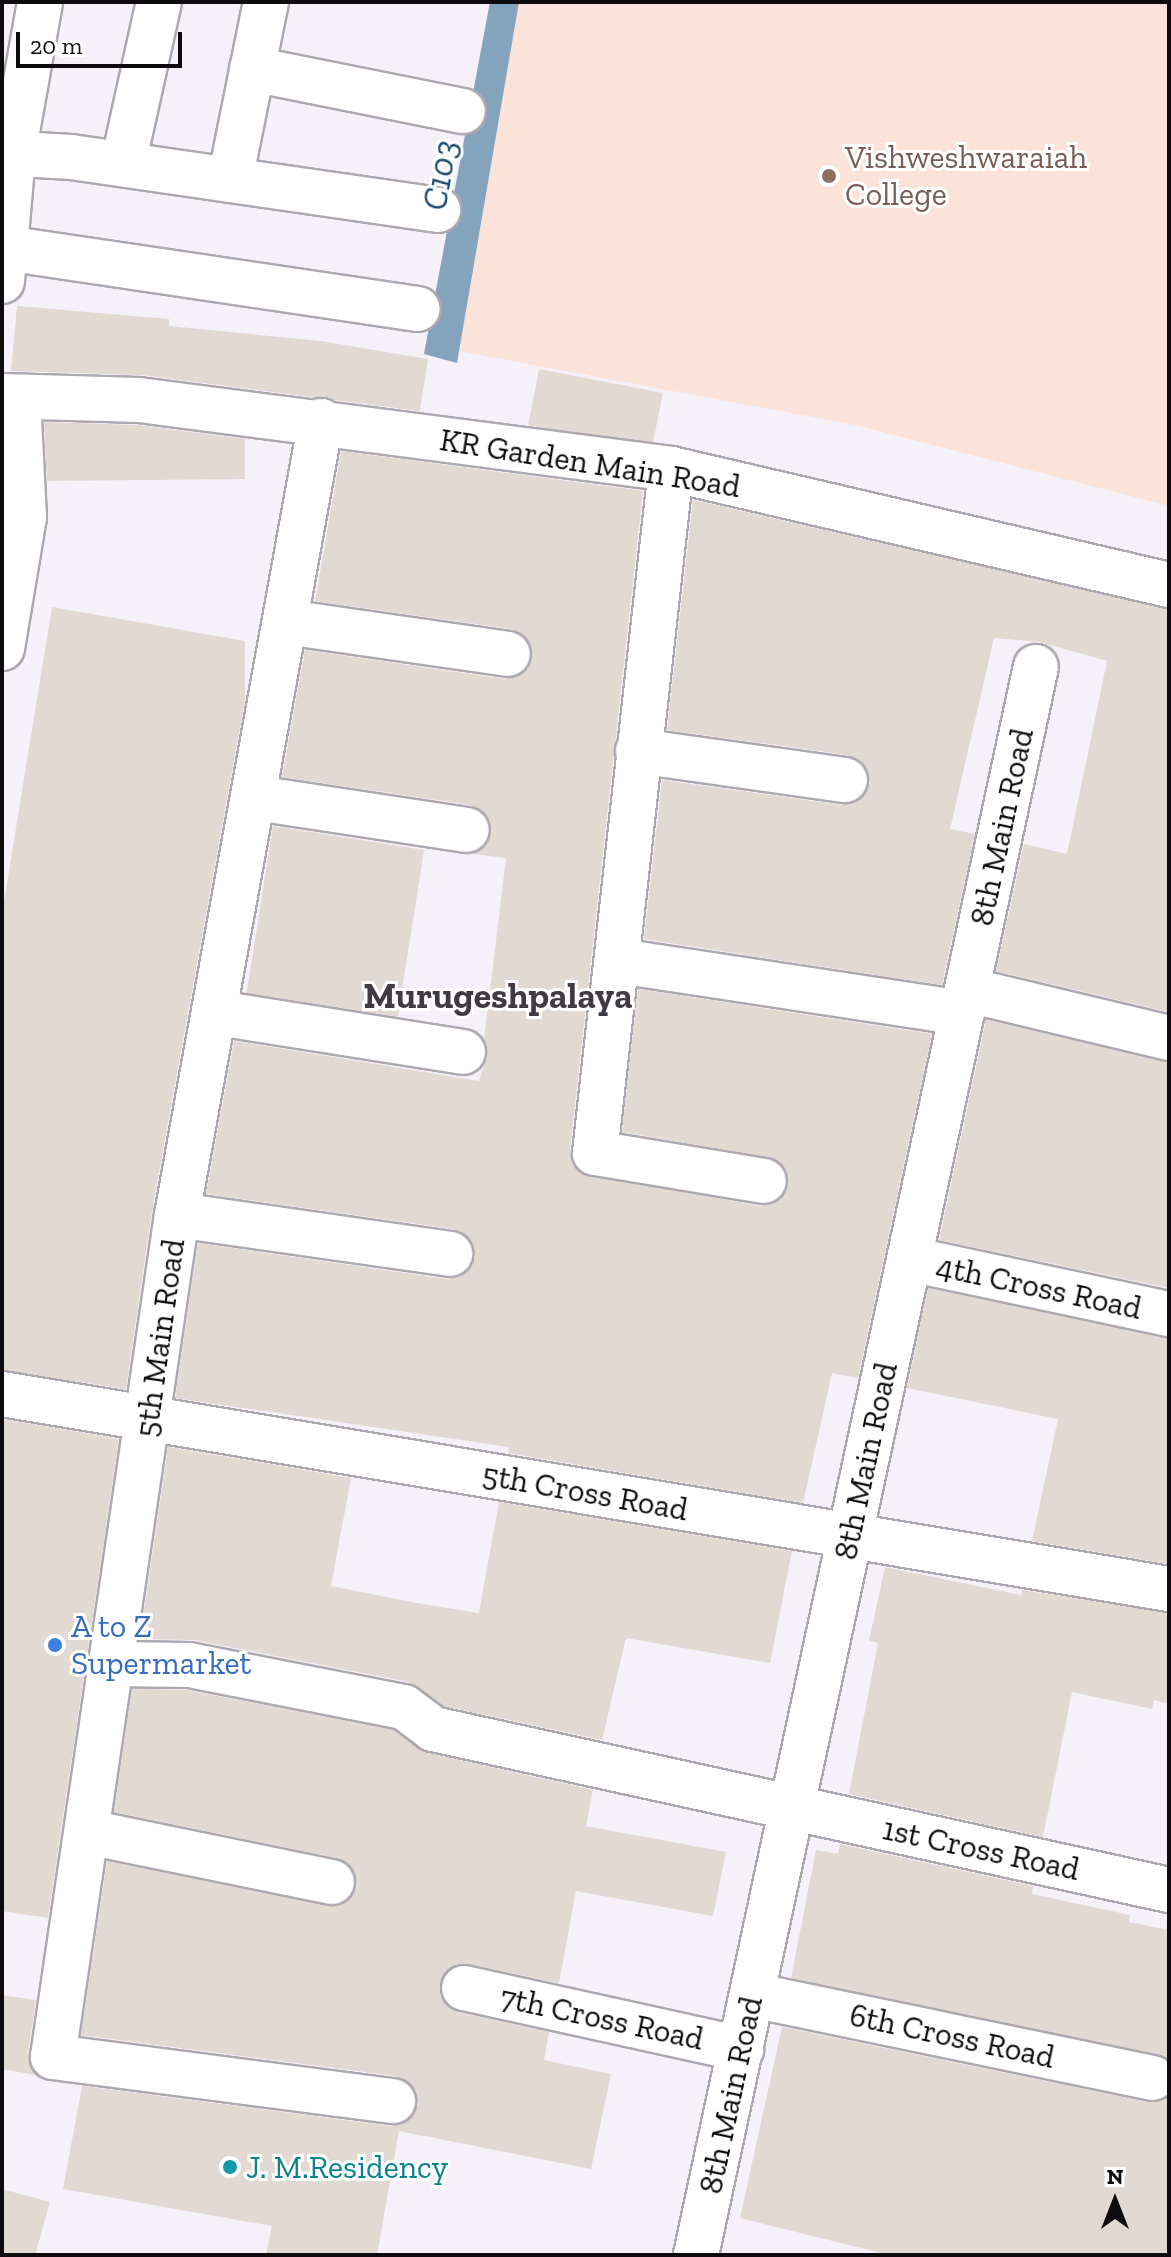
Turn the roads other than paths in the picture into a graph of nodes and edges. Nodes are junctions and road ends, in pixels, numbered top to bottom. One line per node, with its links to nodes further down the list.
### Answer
1 (40, 2): 5 (street)
2 (159, 2): 8 (street)
3 (266, 2): 4 (street)
4 (252, 69): 6 (street); 9 (street)
5 (14, 80): 7 (street)
6 (463, 111)
7 (7, 154): 8 (street); 11 (street)
8 (123, 164): 9 (street)
9 (230, 180): 10 (street)
10 (438, 210)
11 (3, 259): 12 (street)
12 (418, 309)
13 (10, 396): 14 (street, KR Garden Main Road); 18 (street)
14 (321, 421): 15 (street, KR Garden Main Road); 17 (street, 5th Main Road)
15 (671, 469): 16 (street, KR Garden Main Road); 21 (street)
16 (1169, 585)
17 (286, 622): 19 (street); 23 (street, 5th Main Road)
18 (2, 648)
19 (508, 654)
20 (1036, 667): 26 (street, 8th Main Road)
21 (638, 751): 22 (street); 25 (street)
22 (845, 780)
23 (256, 798): 24 (street); 27 (street, 5th Main Road)
24 (467, 830)
25 (619, 961): 26 (street); 30 (street)
26 (965, 1002): 28 (street); 33 (street, 8th Main Road)
27 (217, 1013): 29 (street); 31 (street, 5th Main Road)
28 (1169, 1038)
29 (463, 1052)
30 (764, 1181)
31 (177, 1215): 32 (street); 36 (street, 5th Main Road)
32 (450, 1254)
33 (910, 1259): 34 (street, 4th Cross Road); 37 (street, 8th Main Road)
34 (1169, 1314)
35 (2, 1394): 36 (street, 5th Cross Road)
36 (151, 1418): 37 (street, 5th Cross Road); 39 (street, 5th Main Road)
37 (850, 1537): 38 (street, 5th Cross Road); 40 (street, 8th Main Road)
38 (1169, 1589)
39 (110, 1664): 40 (street); 41 (street, 5th Main Road)
40 (792, 1808): 43 (street, 1st Cross Road); 45 (street, 8th Main Road)
41 (88, 1832): 42 (street); 48 (street, 5th Main Road)
42 (332, 1882)
43 (1169, 1890)
44 (464, 1988): 46 (street, 7th Cross Road)
45 (752, 1995): 46 (street, 8th Main Road); 47 (street, 6th Cross Road)
46 (741, 2049): 49 (street, 8th Main Road)
47 (1152, 2078)
48 (393, 2101)
49 (700, 2254)

